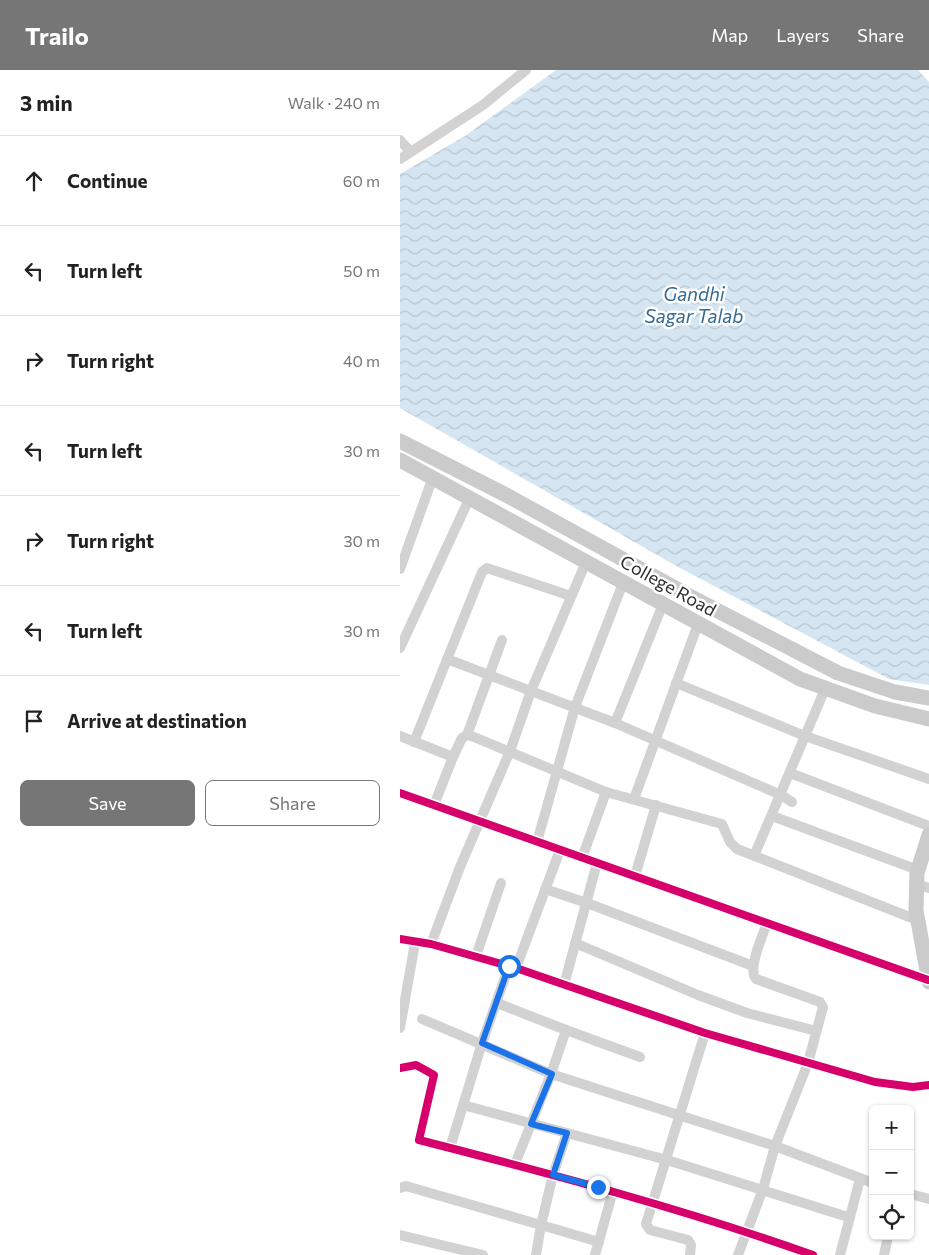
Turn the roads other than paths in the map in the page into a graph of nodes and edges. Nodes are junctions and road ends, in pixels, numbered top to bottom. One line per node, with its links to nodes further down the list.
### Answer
1 (526, 70): 3 (street)
2 (400, 140): 3 (street)
3 (410, 151): 4 (street)
4 (400, 159)
5 (400, 441): 22 (main road, College Road)
6 (400, 460): 7 (main road, College Road)
7 (433, 477): 8 (main road, College Road); 10 (street)
8 (470, 498): 9 (main road, College Road); 16 (street)
9 (586, 562): 11 (main road, College Road); 12 (street)
10 (400, 569)
11 (623, 583): 13 (main road, College Road); 23 (street)
12 (572, 596): 17 (street); 21 (street)
13 (663, 604): 14 (main road, College Road); 25 (street)
14 (698, 624): 19 (street); 20 (main road, College Road)
15 (502, 640): 18 (street)
16 (400, 648)
17 (448, 659): 18 (street); 30 (street)
18 (489, 674): 21 (street); 26 (street)
19 (676, 683): 28 (street); 29 (street)
20 (825, 689): 24 (main road, College Road); 28 (street)
21 (532, 690): 23 (street); 31 (street)
22 (929, 698)
23 (575, 707): 25 (street); 33 (street)
24 (929, 719)
25 (615, 723): 29 (street)
26 (467, 735): 31 (street); 32 (street)
27 (400, 736): 30 (street)
28 (806, 736): 34 (street); 35 (street)
29 (654, 740): 38 (street); 39 (street)
30 (414, 742): 32 (street)
31 (510, 751): 33 (street); 44 (street)
32 (453, 757): 41 (street)
33 (557, 771): 36 (street); 47 (street)
34 (790, 772): 38 (street); 45 (street)
35 (929, 779)
36 (606, 792): 39 (street); 50 (street)
37 (400, 793): 41 (street)
38 (781, 795): 40 (street); 43 (street)
39 (634, 800): 42 (street)
40 (792, 802)
41 (434, 805): 44 (street)
42 (656, 805): 49 (street); 52 (street)
43 (772, 816): 49 (street); 53 (street)
44 (480, 822): 47 (street); 62 (street)
45 (929, 826)
46 (929, 835): 53 (main road)
47 (536, 842): 48 (street)
48 (560, 850): 50 (street); 55 (street)
49 (754, 856): 57 (street)
50 (582, 858): 51 (street)
51 (597, 863): 52 (street); 56 (street)
52 (635, 876): 58 (street)
53 (921, 880): 57 (main road)
54 (501, 883): 63 (street)
55 (545, 890): 56 (street); 65 (street)
56 (587, 903): 61 (street); 64 (street)
57 (918, 920): 66 (main road)
58 (767, 923): 64 (street); 66 (street)
59 (400, 940): 60 (street)
60 (415, 943): 62 (street); 70 (street)
61 (576, 943): 67 (street); 72 (street)
62 (431, 944): 63 (street)
63 (476, 956): 65 (street)
64 (752, 966): 72 (street)
65 (513, 967): 67 (street); 68 (street)
66 (928, 981)
67 (564, 985): 73 (street)
68 (497, 1003): 71 (street); 74 (street)
69 (422, 1019): 74 (street)
70 (400, 1028)
71 (566, 1030): 75 (street); 78 (street)
72 (816, 1031): 76 (street)
73 (706, 1033): 76 (street); 81 (street)
74 (482, 1043): 78 (street); 80 (street)
75 (640, 1057)
76 (808, 1063): 79 (street); 84 (street)
77 (400, 1068): 85 (street)
78 (552, 1074): 81 (street); 82 (street)
79 (929, 1085)
80 (463, 1105): 82 (street); 85 (street)
81 (680, 1116): 84 (street); 86 (street)
82 (531, 1124): 83 (street); 87 (street)
83 (567, 1133): 86 (street); 88 (street)
84 (775, 1146): 89 (street); 92 (street)
85 (450, 1148): 87 (street)
86 (667, 1160): 92 (street); 96 (street)
87 (515, 1164): 88 (street)
88 (553, 1175): 93 (street); 98 (street)
89 (860, 1178): 90 (street); 97 (street)
90 (869, 1181)
91 (400, 1188): 98 (street)
92 (763, 1190): 97 (street); 99 (street)
93 (612, 1191): 96 (street); 102 (street)
94 (914, 1195): 95 (street)
95 (929, 1199)
96 (653, 1202): 99 (street); 106 (street)
97 (848, 1217): 109 (street)
98 (540, 1225): 102 (street); 104 (street)
99 (746, 1231): 107 (street); 108 (street)
100 (400, 1235): 103 (street)
101 (887, 1240): 110 (street)
102 (599, 1242): 105 (street)
103 (483, 1255)
104 (536, 1255)
105 (595, 1255)
106 (690, 1255)
107 (738, 1255)
108 (813, 1255)
109 (840, 1255)
110 (884, 1255)

